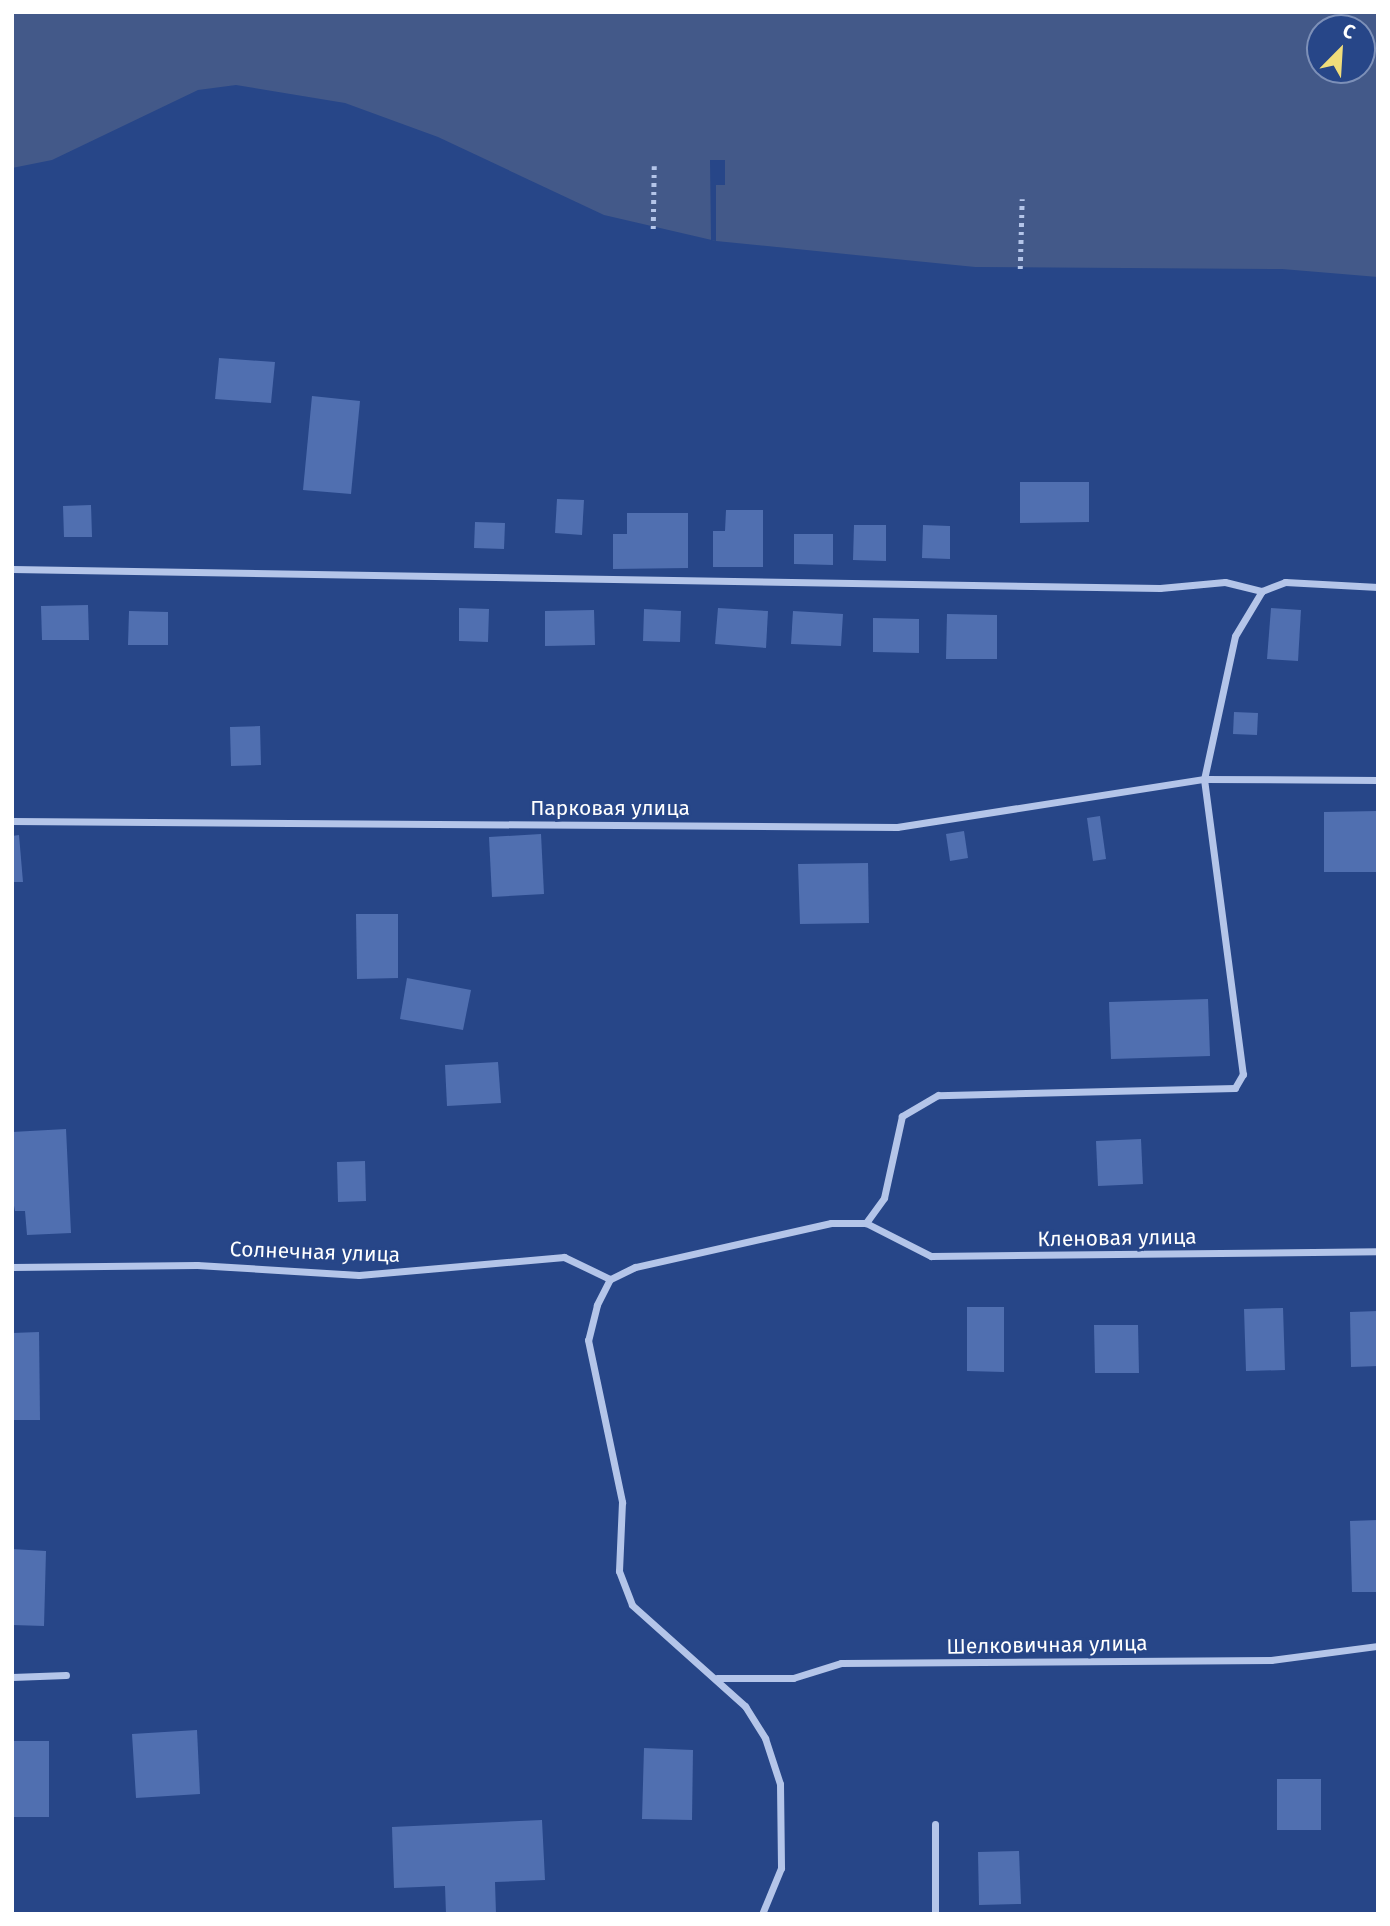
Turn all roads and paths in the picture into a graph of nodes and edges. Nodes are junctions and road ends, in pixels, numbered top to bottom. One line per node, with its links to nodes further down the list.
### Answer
1 (654, 166): 3 (path)
2 (1022, 199): 4 (path)
3 (653, 229)
4 (1020, 269)
5 (12, 569): 7 (street)
6 (1378, 587): 7 (street)
7 (1262, 590): 8 (street)
8 (1204, 779): 9 (street, Парковая улица); 10 (street, Парковая улица); 11 (street)
9 (1378, 780)
10 (12, 821)
11 (866, 1223): 12 (street, Кленовая улица); 14 (street)
12 (1378, 1251)
13 (12, 1267): 14 (street, Солнечная улица)
14 (610, 1279): 18 (street)
15 (1378, 1646): 18 (street, Шелковичная улица)
16 (66, 1675): 17 (street)
17 (12, 1677)
18 (717, 1678): 20 (street)
19 (934, 1824): 21 (street)
20 (762, 1914)
21 (935, 1914)

